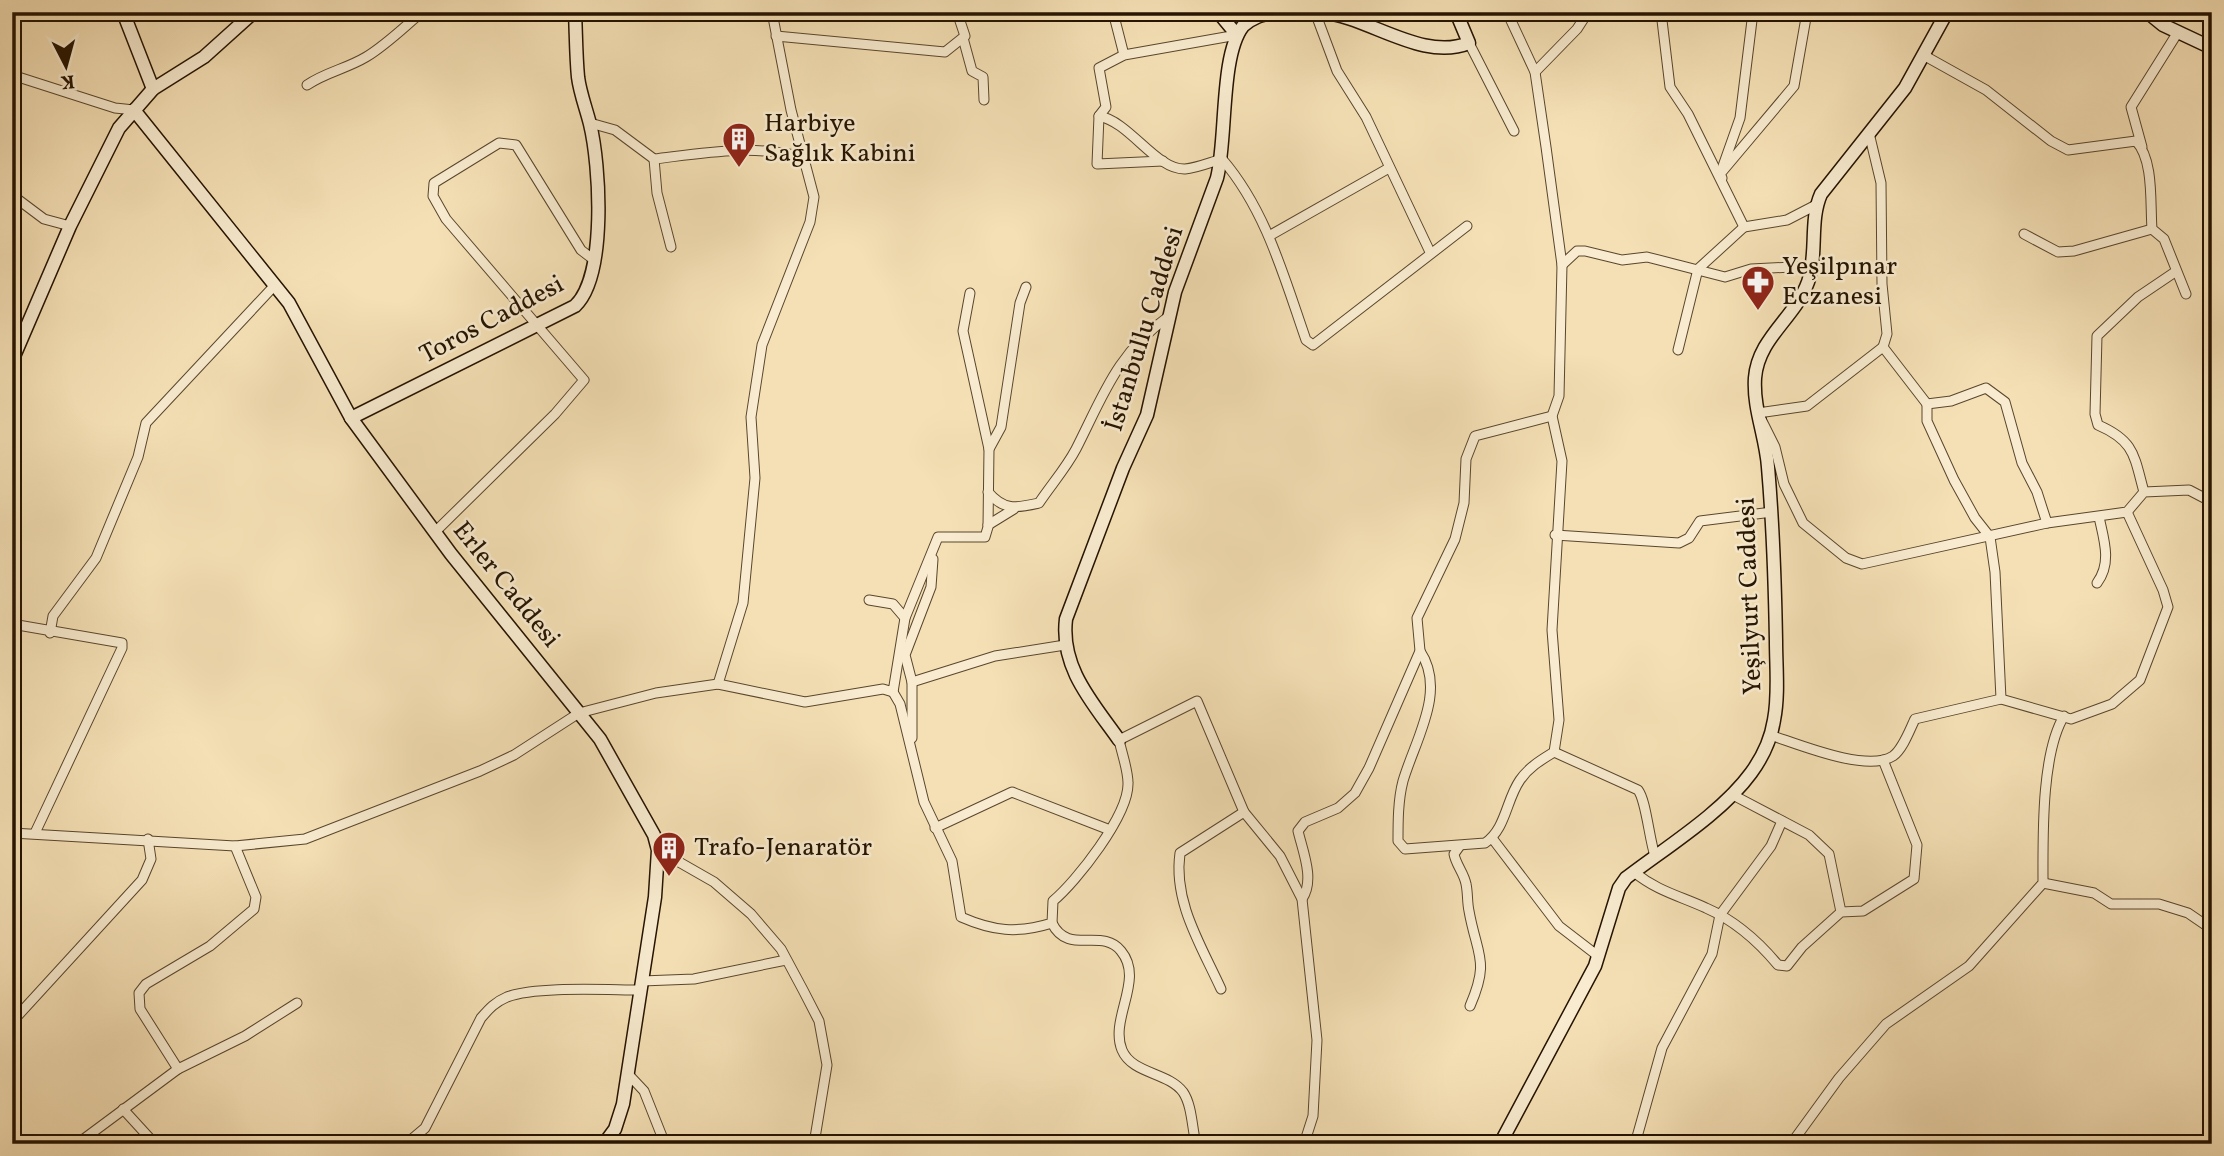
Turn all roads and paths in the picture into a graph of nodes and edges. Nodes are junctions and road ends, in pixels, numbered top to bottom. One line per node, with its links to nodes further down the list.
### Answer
1 (123, 12): 32 (street)
2 (254, 12): 32 (street)
3 (422, 12): 31 (street)
4 (575, 12): 36 (street, Toros Caddesi)
5 (772, 12): 23 (street)
6 (957, 12): 24 (street)
7 (1113, 12): 27 (street)
8 (1218, 12): 22 (street)
9 (1273, 12): 22 (street)
10 (1315, 12): 44 (street)
11 (1321, 12): 20 (street)
12 (1456, 12): 25 (street)
13 (1507, 12): 29 (street)
14 (1588, 12): 29 (street)
15 (1661, 12): 46 (street)
16 (1753, 12): 45 (street)
17 (1807, 12): 45 (street)
18 (1947, 12): 28 (street, Yeşilyurt Caddesi)
19 (2147, 12): 21 (street)
20 (1352, 15): 25 (street)
21 (2178, 32): 26 (street); 39 (street)
22 (1237, 35): 27 (street); 42 (street, İstanbullu Caddesi)
23 (776, 36): 24 (street); 40 (street)
24 (963, 38): 33 (street)
25 (1469, 43): 37 (street)
26 (2212, 48)
27 (1124, 55): 35 (street)
28 (1925, 56): 38 (street, Yeşilyurt Caddesi); 39 (street)
29 (1535, 72): 58 (street)
30 (12, 75): 34 (street)
31 (307, 85)
32 (153, 89): 34 (street)
33 (984, 100)
34 (134, 110): 49 (street); 62 (street, Erler Caddesi)
35 (1099, 116): 43 (street); 43 (street)
36 (590, 123): 41 (street); 57 (street, Toros Caddesi)
37 (1514, 131)
38 (1870, 133): 48 (street, Yeşilyurt Caddesi); 68 (street)
39 (2143, 148): 52 (street)
40 (802, 157): 41 (street); 97 (street)
41 (654, 159): 55 (street)
42 (1222, 159): 43 (street); 54 (street); 66 (street, İstanbullu Caddesi)
43 (1163, 161)
44 (1389, 168): 54 (street); 56 (street)
45 (1720, 174): 46 (street)
46 (1726, 190): 51 (street)
47 (12, 195): 49 (street)
48 (1816, 205): 51 (street); 59 (street, Yeşilyurt Caddesi)
49 (70, 226): 70 (street)
50 (1467, 226): 56 (street)
51 (1744, 227): 60 (street)
52 (2152, 229): 53 (street); 61 (street)
53 (2024, 234)
54 (1269, 236): 56 (street)
55 (671, 247)
56 (1430, 252)
57 (593, 260): 67 (street, Toros Caddesi); 67 (street)
58 (1562, 265): 60 (street); 73 (street)
59 (1812, 266): 60 (street); 72 (street, Yeşilyurt Caddesi)
60 (1698, 269): 69 (street)
61 (2175, 272): 65 (street); 77 (street)
62 (275, 285): 74 (street, Erler Caddesi); 93 (street)
63 (1026, 287): 75 (street)
64 (970, 293): 75 (street)
65 (2186, 294)
66 (1168, 317): 79 (street); 94 (street, İstanbullu Caddesi)
67 (535, 323): 74 (street, Toros Caddesi); 85 (street)
68 (1883, 347): 71 (street); 72 (street)
69 (1678, 351)
70 (12, 361)
71 (1927, 404): 83 (street); 87 (street)
72 (1758, 414): 80 (street, Yeşilyurt Caddesi); 87 (street)
73 (1552, 416): 86 (street); 95 (street)
74 (351, 418): 85 (street, Erler Caddesi)
75 (989, 449): 76 (street)
76 (988, 492): 79 (street); 84 (street)
77 (2144, 492): 78 (street); 81 (street)
78 (2212, 502)
79 (1014, 509): 84 (street)
80 (1772, 512): 86 (street); 102 (street, Yeşilyurt Caddesi)
81 (2127, 512): 82 (street); 101 (street)
82 (2099, 517): 83 (street); 89 (street)
83 (2047, 523): 87 (street)
84 (988, 525): 88 (street)
85 (435, 532): 100 (street, Erler Caddesi)
86 (1555, 535): 104 (street)
87 (1990, 537): 99 (street)
88 (934, 550): 91 (street); 96 (street)
89 (2097, 583)
90 (869, 600): 91 (street)
91 (905, 618): 98 (street)
92 (12, 624): 93 (street)
93 (50, 633): 113 (street)
94 (1065, 645): 96 (street); 103 (street, İstanbullu Caddesi)
95 (1420, 651): 117 (street); 122 (street)
96 (912, 682): 105 (street)
97 (718, 684): 98 (street); 100 (street)
98 (893, 692): 105 (street)
99 (2000, 699): 101 (street); 106 (street)
100 (579, 713): 116 (street); 118 (street, Erler Caddesi)
101 (2064, 716): 121 (street)
102 (1770, 735): 106 (street); 107 (street, Yeşilyurt Caddesi)
103 (1119, 740): 108 (street); 111 (street)
104 (1554, 752): 114 (street); 119 (street)
105 (912, 753): 110 (street)
106 (1883, 760): 123 (street)
107 (1731, 794): 109 (street); 119 (street, Yeşilyurt Caddesi)
108 (1244, 812): 122 (street); 130 (street)
109 (1782, 821): 123 (street); 124 (street)
110 (935, 828): 111 (street); 125 (street)
111 (1110, 830): 125 (street)
112 (12, 833): 113 (street)
113 (35, 833): 115 (street)
114 (1492, 838): 117 (street); 127 (street)
115 (148, 839): 116 (street); 133 (street)
116 (235, 846): 135 (street)
117 (1459, 847): 132 (street)
118 (658, 850): 128 (street); 129 (street, Erler Caddesi)
119 (1655, 856): 120 (street, Yeşilyurt Caddesi)
120 (1634, 872): 124 (street); 127 (street, Yeşilyurt Caddesi)
121 (2043, 883): 126 (street); 148 (street)
122 (1301, 899): 145 (street)
123 (1841, 912): 124 (street)
124 (1720, 915): 147 (street)
125 (1052, 923): 144 (street)
126 (2210, 925)
127 (1598, 956): 146 (street, Yeşilyurt Caddesi)
128 (786, 960): 129 (street); 143 (street)
129 (641, 985): 136 (street, Erler Caddesi); 140 (street)
130 (1221, 989)
131 (297, 1003): 135 (street)
132 (1470, 1006)
133 (16, 1012): 134 (street)
134 (12, 1023)
135 (178, 1069): 137 (street)
136 (628, 1074): 141 (street, Erler Caddesi); 142 (street)
137 (123, 1110): 138 (street); 139 (street)
138 (77, 1144)
139 (155, 1144)
140 (406, 1144)
141 (604, 1144)
142 (666, 1144)
143 (814, 1144)
144 (1196, 1144)
145 (1304, 1144)
146 (1500, 1144)
147 (1635, 1144)
148 (1791, 1144)

